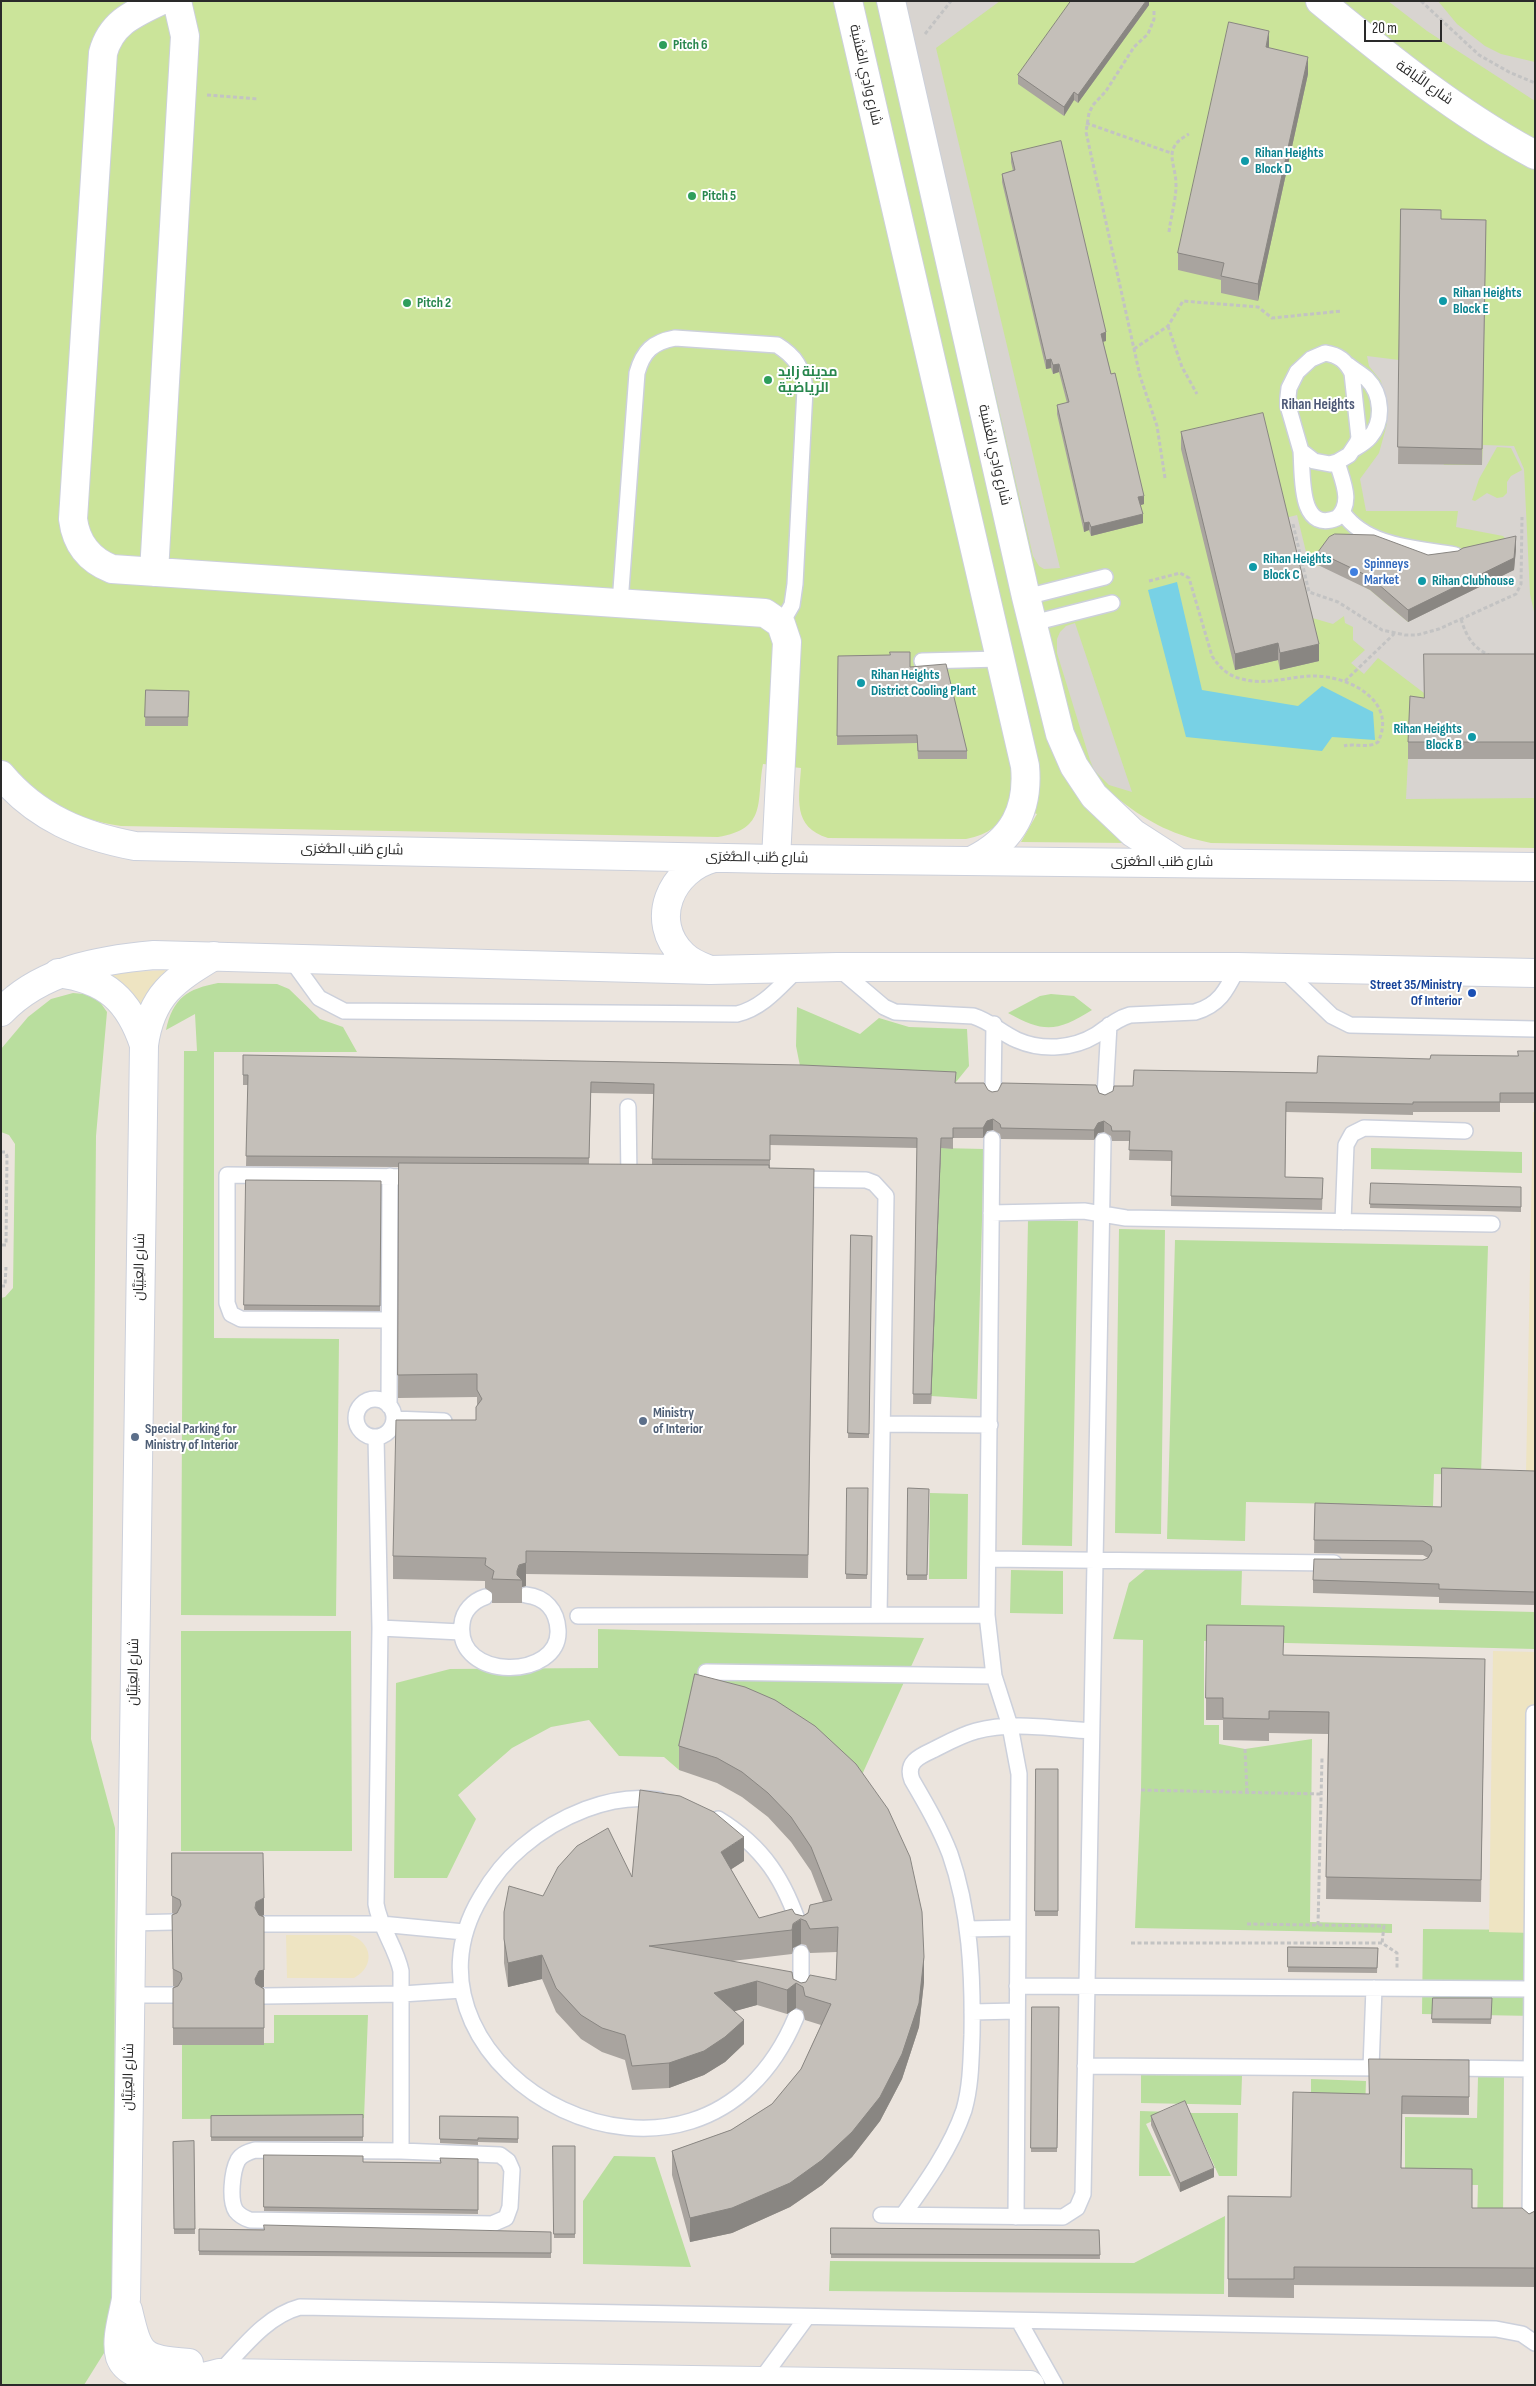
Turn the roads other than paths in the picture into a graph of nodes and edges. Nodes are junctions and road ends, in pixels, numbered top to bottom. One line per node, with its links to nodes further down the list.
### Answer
1 (160, 1): 13 (street)
2 (177, 1): 13 (street)
3 (848, 1): 20 (street, شارع وادِي الغَشبة)
4 (891, 1): 15 (street, شارع وادِي الغَشبة)
5 (1320, 1): 6 (street, شارع اللَّباقة)
6 (1535, 155)
7 (1348, 365): 8 (lane); 8 (lane); 9 (lane)
8 (1354, 449): 10 (lane)
9 (1301, 451): 10 (lane); 11 (lane)
10 (1337, 462): 11 (lane)
11 (1343, 513): 12 (lane)
12 (1455, 555)
13 (154, 572): 16 (street)
14 (1104, 577): 15 (lane)
15 (1026, 597): 18 (street, شارع وادِي الغَشبة)
16 (620, 603): 19 (street); 19 (lane)
17 (1112, 603): 18 (lane)
18 (1033, 623): 26 (street, شارع وادِي الغَشبة)
19 (781, 624): 24 (street)
20 (1000, 659): 21 (lane); 25 (street, شارع وادِي الغَشبة)
21 (922, 661)
22 (1, 775): 23 (street, شارع طُنب الصُّغرَى)
23 (718, 856): 24 (street, شارع طُنب الصُّغرَى); 34 (street)
24 (776, 859): 25 (street, شارع طُنب الصُّغرَى)
25 (973, 860): 26 (street, شارع طُنب الصُّغرَى)
26 (1178, 862): 27 (street, شارع طُنب الصُّغرَى)
27 (1535, 867)
28 (214, 956): 29 (street); 35 (street); 41 (street, شارع العِبَيَّان)
29 (290, 958): 32 (lane); 34 (street)
30 (837, 967): 31 (street); 32 (street); 38 (lane)
31 (1238, 967): 33 (street); 39 (lane)
32 (799, 968): 34 (street)
33 (1282, 968): 36 (street); 40 (lane)
34 (710, 970)
35 (58, 973): 37 (street); 41 (street, شارع العِبَيَّان)
36 (1535, 973)
37 (1, 1012)
38 (994, 1024): 39 (lane); 42 (lane)
39 (1109, 1024): 43 (lane)
40 (1535, 1029)
41 (144, 1045): 82 (street, شارع العِبَيَّان)
42 (993, 1094)
43 (1105, 1096)
44 (628, 1107): 51 (lane)
45 (1465, 1130): 56 (lane)
46 (992, 1138): 54 (lane)
47 (1104, 1141): 55 (lane)
48 (390, 1176): 49 (lane); 58 (lane); 58 (lane)
49 (430, 1177)
50 (610, 1178): 51 (lane)
51 (629, 1178): 52 (lane)
52 (648, 1178)
53 (782, 1179): 61 (lane)
54 (992, 1213): 55 (lane); 62 (lane)
55 (1102, 1213): 56 (lane); 65 (lane)
56 (1343, 1222): 57 (lane)
57 (1492, 1224)
58 (389, 1320): 59 (lane)
59 (391, 1413): 60 (lane); 63 (lane); 63 (lane)
60 (463, 1421)
61 (883, 1424): 62 (lane); 69 (lane)
62 (990, 1425): 64 (lane)
63 (376, 1438): 72 (lane)
64 (988, 1559): 65 (lane); 70 (lane)
65 (1095, 1560): 66 (lane); 78 (lane)
66 (1353, 1563)
67 (526, 1595): 73 (lane)
68 (485, 1597): 73 (lane)
69 (878, 1615): 70 (lane); 71 (lane)
70 (987, 1615): 75 (lane)
71 (578, 1616)
72 (380, 1628): 73 (lane); 84 (lane)
73 (461, 1632)
74 (706, 1672): 75 (lane)
75 (994, 1676): 77 (lane)
76 (1534, 1713): 93 (lane)
77 (1010, 1726): 78 (lane); 85 (lane); 86 (lane)
78 (1092, 1731): 91 (lane)
79 (675, 1803): 88 (lane)
80 (703, 1812): 87 (lane)
81 (172, 1922): 82 (lane)
82 (131, 1923): 96 (street, شارع العِبَيَّان)
83 (264, 1924): 84 (lane)
84 (381, 1924): 88 (lane); 95 (lane)
85 (968, 1928): 86 (lane); 101 (lane)
86 (1018, 1928): 90 (lane)
87 (801, 1931)
88 (464, 1932): 94 (lane)
89 (801, 1954): 99 (lane)
90 (1017, 1986): 91 (lane); 100 (lane)
91 (1086, 1987): 92 (lane); 103 (lane)
92 (1374, 1988): 93 (lane); 104 (lane)
93 (1532, 1988): 107 (lane)
94 (462, 1990): 95 (lane); 102 (lane)
95 (402, 1994): 98 (lane); 108 (lane)
96 (130, 1995): 97 (lane); 117 (street, شارع العِبَيَّان)
97 (173, 1995)
98 (264, 1996)
99 (801, 1998)
100 (1017, 2011): 101 (lane); 112 (lane)
101 (972, 2012): 111 (lane)
102 (796, 2017)
103 (1085, 2066): 104 (lane); 112 (lane)
104 (1372, 2068): 105 (lane)
105 (1403, 2068)
106 (1433, 2068): 107 (lane)
107 (1531, 2069): 109 (lane)
108 (401, 2151): 108 (lane)
109 (1533, 2170): 113 (lane)
110 (881, 2215): 111 (lane)
111 (903, 2215): 112 (lane)
112 (1016, 2217)
113 (1530, 2223)
114 (808, 2317): 115 (lane); 117 (lane); 119 (lane)
115 (1019, 2321): 116 (lane); 122 (lane)
116 (1535, 2343)
117 (219, 2373): 118 (street, شارع العِبَيَّان)
118 (415, 2380): 119 (street, شارع العِبَيَّان)
119 (760, 2381): 120 (street, شارع العِبَيَّان)
120 (861, 2384): 121 (street, شارع العِبَيَّان)
121 (1030, 2385)
122 (1055, 2385)

